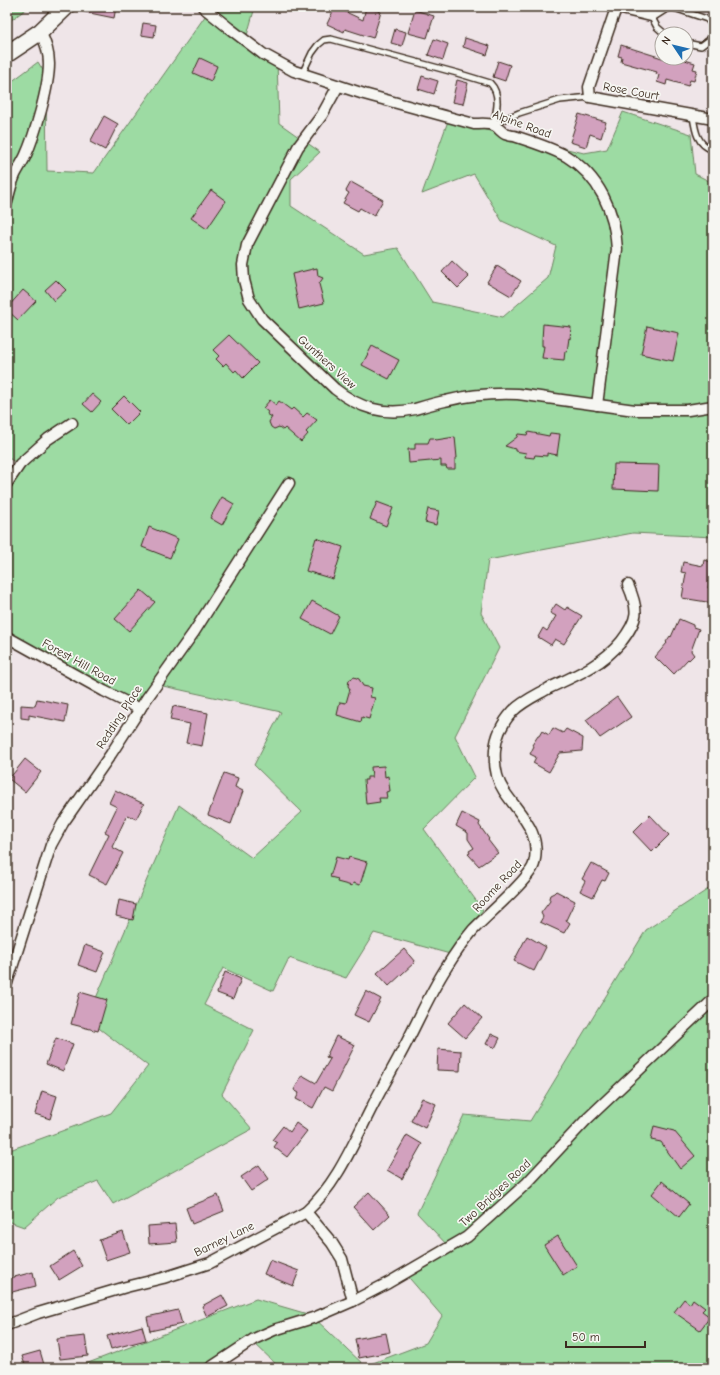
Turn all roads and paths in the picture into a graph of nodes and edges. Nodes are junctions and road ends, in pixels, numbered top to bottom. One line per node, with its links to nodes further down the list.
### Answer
1 (66, 7): 9 (main road)
2 (204, 7): 13 (street, Alpine Road)
3 (615, 7): 6 (street, Rose Court); 15 (street, Rose Court)
4 (665, 7): 6 (street)
5 (671, 7): 8 (lane)
6 (651, 16): 7 (lane)
7 (656, 26)
8 (713, 26)
9 (40, 32): 12 (main road); 20 (street)
10 (713, 33): 11 (lane)
11 (694, 45)
12 (7, 54)
13 (302, 74): 14 (street, Alpine Road); 18 (lane)
14 (338, 86): 18 (street, Alpine Road); 21 (street, Gunthers View)
15 (590, 97): 16 (street, Rose Court); 18 (lane)
16 (693, 116): 17 (street, Rose Court); 19 (lane)
17 (713, 119)
18 (492, 125): 21 (street, Alpine Road)
19 (713, 150)
20 (7, 202)
21 (597, 405): 22 (street, Gunthers View)
22 (713, 406)
23 (72, 422): 24 (street)
24 (7, 483)
25 (289, 483): 28 (street, Redding Place)
26 (628, 585): 31 (street, Roome Road)
27 (7, 637): 28 (street, Forest Hill Road)
28 (140, 709): 29 (street, Redding Place)
29 (7, 983)
30 (713, 1000): 32 (street, Two Bridges Road)
31 (306, 1212): 32 (street); 33 (street, Barney Lane)
32 (353, 1301): 34 (street, Two Bridges Road)
33 (7, 1325)
34 (210, 1368)

